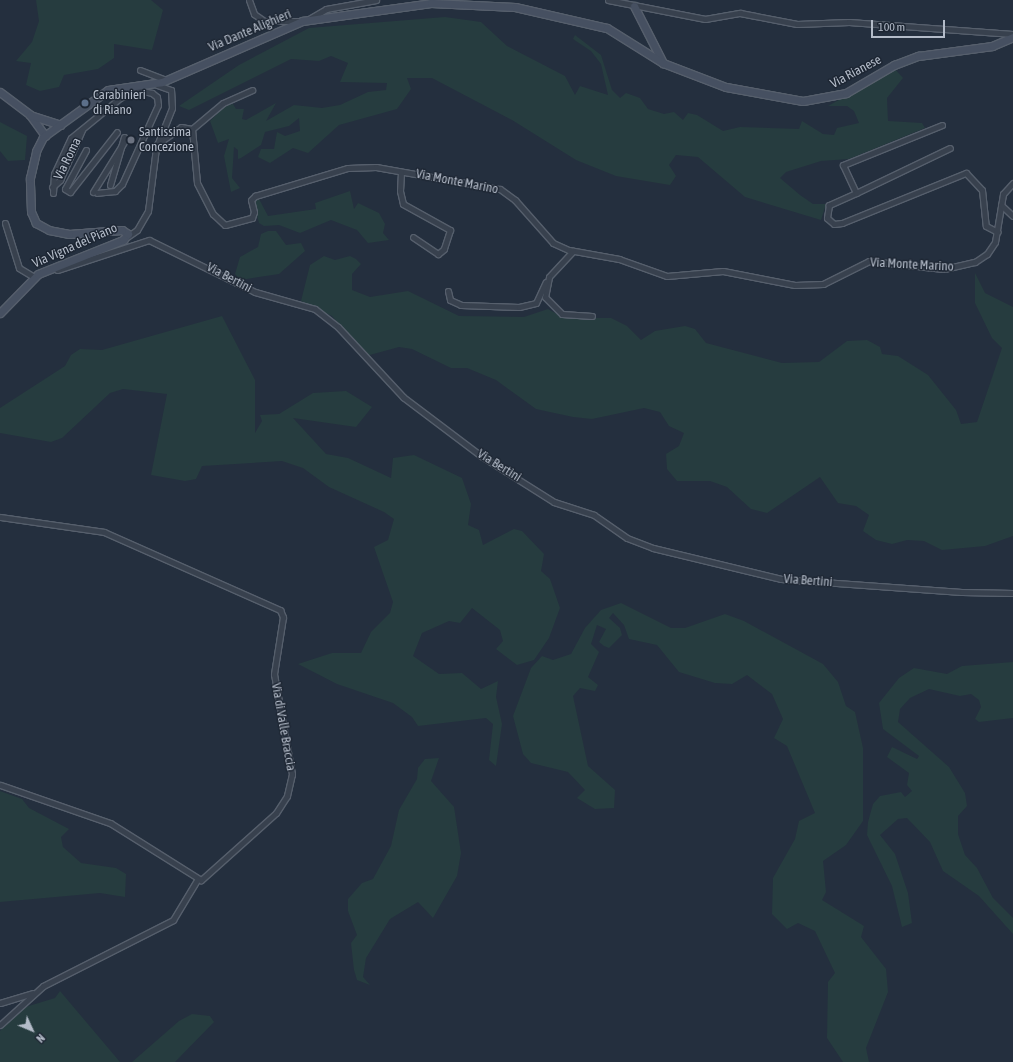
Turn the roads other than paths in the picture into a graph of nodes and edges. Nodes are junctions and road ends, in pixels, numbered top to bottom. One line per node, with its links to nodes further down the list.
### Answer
1 (250, 0): 5 (street)
2 (376, 0): 5 (street)
3 (608, 0): 4 (street)
4 (634, 6): 6 (street); 7 (main road)
5 (307, 20): 7 (main road, Via Dante Alighieri); 9 (main road, Via Dante Alighieri)
6 (1013, 36): 7 (main road, Via Rianese)
7 (663, 63)
8 (140, 70): 9 (street)
9 (166, 80): 10 (main road, Via Dante Alighieri)
10 (152, 84): 11 (main road, Via Dante Alighieri); 21 (street)
11 (136, 88): 15 (main road, Via Dante Alighieri); 17 (street); 26 (street)
12 (252, 90): 18 (street)
13 (0, 92): 14 (main road)
14 (30, 115): 15 (main road); 20 (main road)
15 (60, 125): 20 (main road, Via Dante Alighieri)
16 (942, 125): 29 (street)
17 (82, 129): 27 (street, Via Roma); 27 (street)
18 (192, 129): 21 (street); 24 (street, Via Monte Marino)
19 (117, 132): 23 (street)
20 (45, 136): 34 (main road, Via Vigna del Piano)
21 (157, 144): 34 (street)
22 (950, 148): 29 (street)
23 (86, 150)
24 (401, 172): 35 (street); 36 (street, Via Monte Marino)
25 (1013, 183): 30 (street, Via Monte Marino)
26 (110, 185)
27 (52, 187): 28 (street)
28 (53, 193)
29 (856, 193): 33 (street)
30 (1001, 205): 31 (street); 33 (street, Via Monte Marino)
31 (1013, 216)
32 (5, 223): 37 (street)
33 (998, 232): 36 (street, Via Monte Marino)
34 (127, 237): 37 (main road, Via Vigna del Piano)
35 (413, 237)
36 (573, 251): 38 (street)
37 (36, 275): 40 (main road, Via Vigna del Piano); 43 (street, Via Bertini)
38 (546, 282): 39 (street); 41 (street)
39 (448, 292)
40 (0, 313)
41 (592, 316)
42 (0, 517): 45 (street, Via di Valle Braccia)
43 (1013, 593)
44 (0, 785): 45 (street)
45 (197, 880): 46 (street)
46 (36, 992): 47 (street); 48 (street)
47 (0, 1002)
48 (0, 1025)

